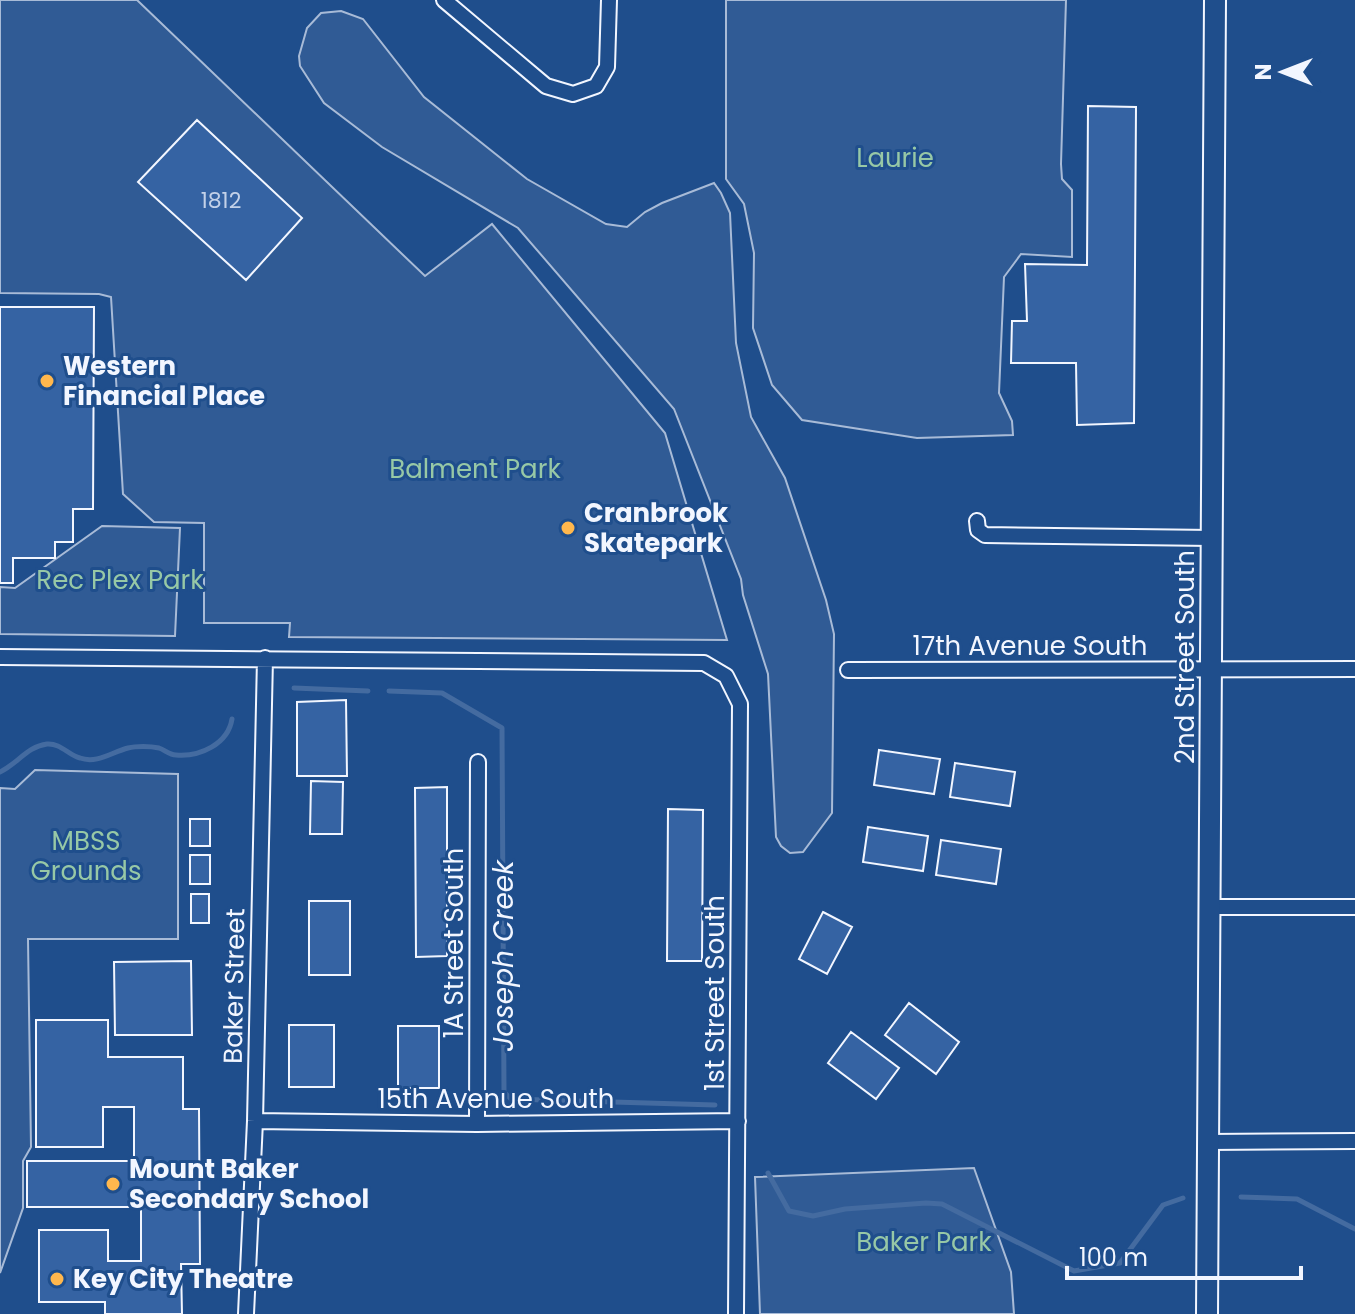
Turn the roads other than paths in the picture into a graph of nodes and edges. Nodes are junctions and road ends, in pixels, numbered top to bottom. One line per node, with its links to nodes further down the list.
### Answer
1 (444, 0): 2 (street)
2 (609, 0)
3 (1215, 0): 5 (main road, 2nd Street South)
4 (977, 521): 5 (street)
5 (1212, 538): 10 (main road, 2nd Street South)
6 (0, 657): 7 (street)
7 (265, 658): 14 (street, Baker Street); 15 (street, 1st Street South)
8 (1355, 669): 10 (street, 17th Avenue South)
9 (848, 670): 10 (street, 17th Avenue South)
10 (1211, 670): 12 (main road, 2nd Street South)
11 (478, 762): 16 (street, 1A Street South)
12 (1209, 907): 13 (street); 18 (main road, 2nd Street South)
13 (1355, 907)
14 (255, 1121): 16 (street, 15th Avenue South); 19 (street, Baker Street)
15 (738, 1121): 16 (street, 15th Avenue South); 20 (street, 1st Street South)
16 (477, 1124)
17 (1355, 1141): 18 (street)
18 (1208, 1142): 21 (main road, 2nd Street South)
19 (246, 1314)
20 (736, 1314)
21 (1207, 1314)

